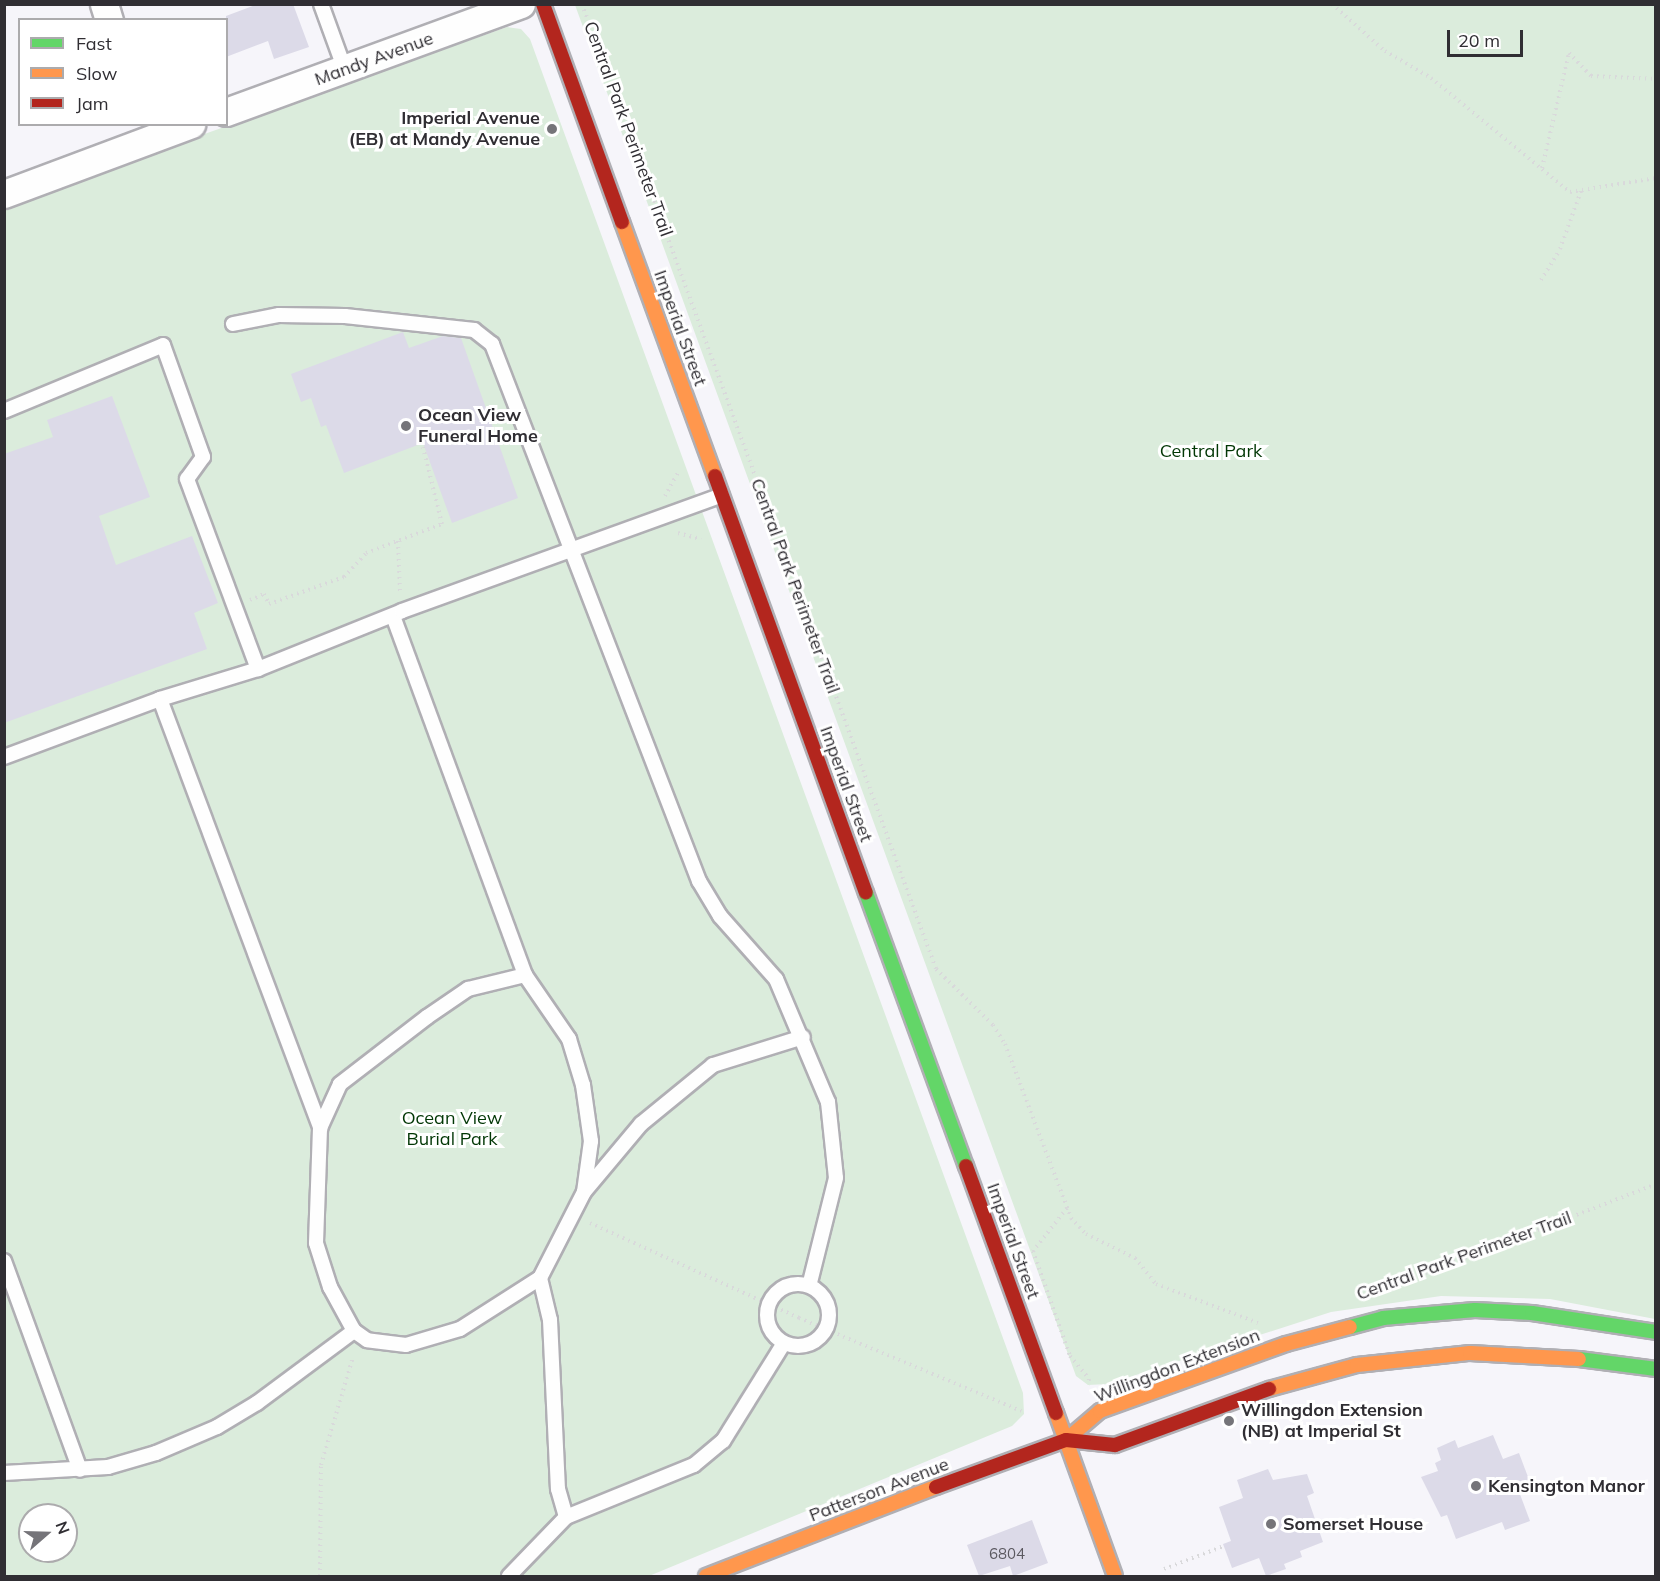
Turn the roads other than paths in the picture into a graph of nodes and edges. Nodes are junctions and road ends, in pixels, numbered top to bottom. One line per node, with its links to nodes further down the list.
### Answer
1 (321, 4): 4 (lane)
2 (521, 4): 4 (street, Mandy Avenue)
3 (543, 4): 11 (main road, Imperial Street)
4 (345, 70): 5 (street, Mandy Avenue)
5 (228, 111)
6 (179, 126): 7 (street)
7 (150, 131): 8 (street)
8 (4, 194)
9 (232, 324): 12 (lane)
10 (4, 411): 14 (lane)
11 (722, 495): 12 (lane); 28 (main road, Imperial Street)
12 (575, 549): 13 (lane); 18 (lane)
13 (397, 614): 14 (lane); 17 (lane)
14 (258, 669): 15 (lane)
15 (160, 699): 16 (lane); 19 (lane)
16 (4, 757)
17 (525, 975): 19 (lane); 20 (lane)
18 (803, 1037): 20 (lane); 23 (lane)
19 (320, 1128): 25 (lane)
20 (585, 1192): 22 (lane)
21 (4, 1261): 29 (lane)
22 (540, 1278): 25 (lane); 31 (lane)
23 (809, 1286): 26 (lane); 26 (lane)
24 (1656, 1332): 28 (main road, Willingdon Extension)
25 (357, 1333): 29 (lane)
26 (784, 1343): 31 (lane)
27 (1656, 1369): 28 (main road)
28 (1066, 1440): 33 (main road, Patterson Avenue); 34 (main road, Imperial Street)
29 (80, 1470): 30 (lane)
30 (4, 1473)
31 (566, 1517): 32 (lane)
32 (508, 1576)
33 (706, 1576)
34 (1115, 1576)

